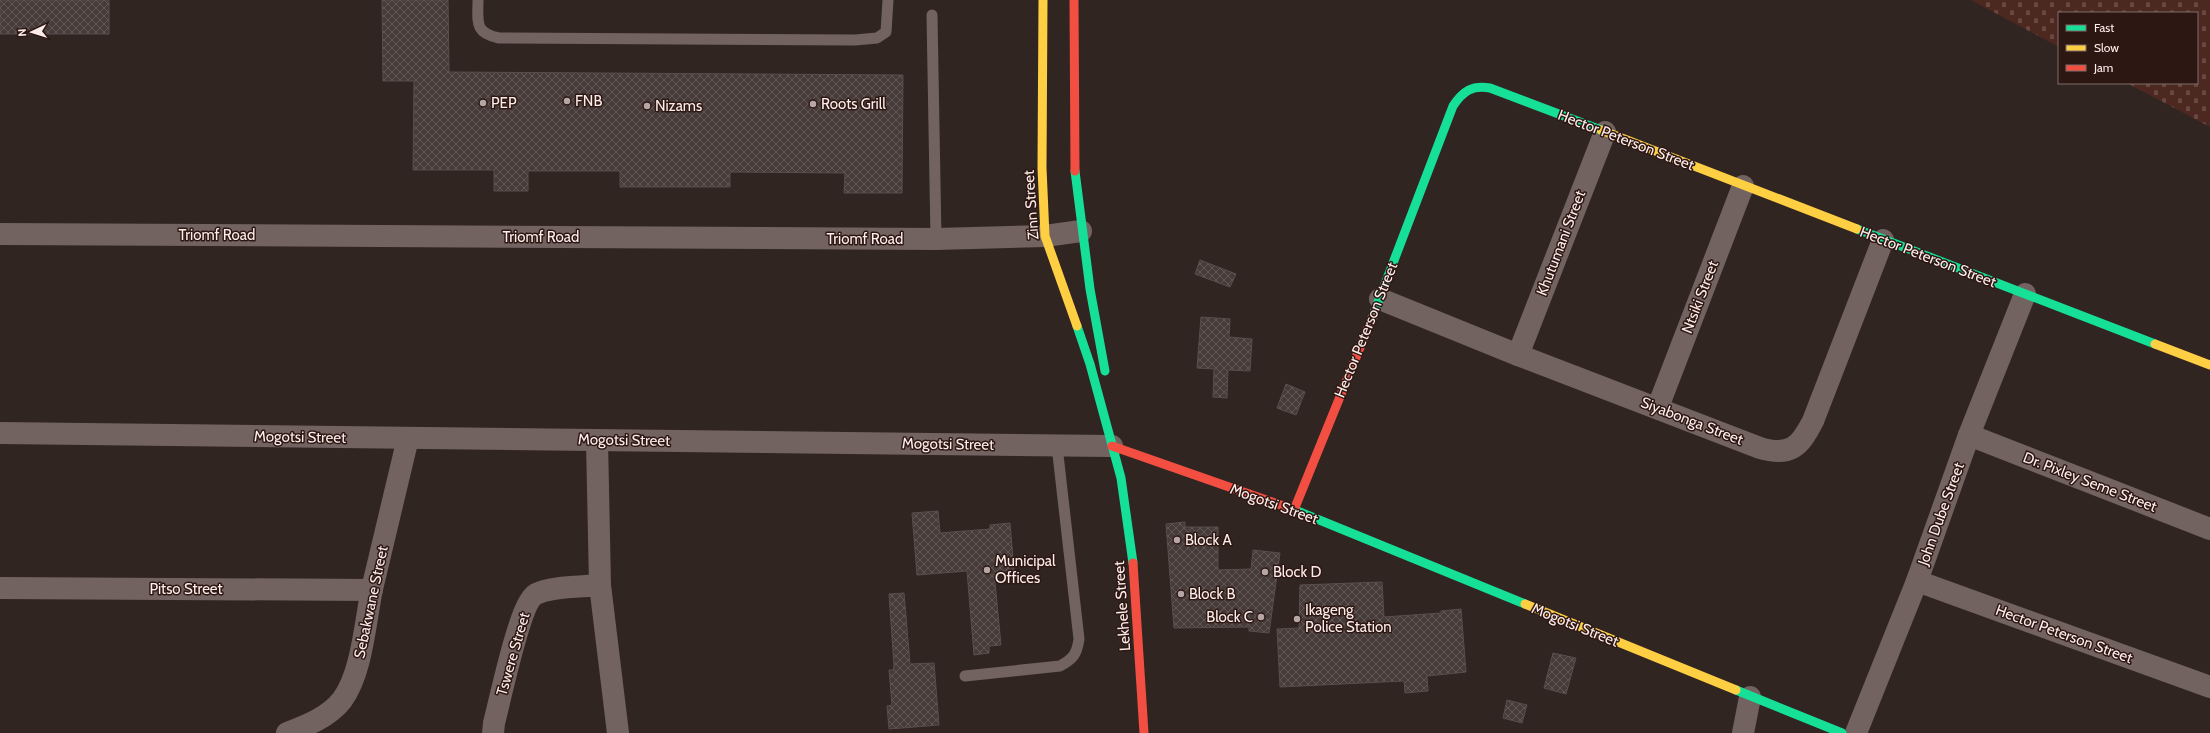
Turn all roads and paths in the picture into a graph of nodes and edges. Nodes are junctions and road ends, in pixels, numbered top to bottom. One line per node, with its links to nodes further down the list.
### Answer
1 (478, 0): 2 (lane)
2 (888, 0)
3 (1043, 0): 10 (street, Zinn Street)
4 (1074, 0): 8 (street)
5 (932, 15): 11 (lane)
6 (1605, 132): 7 (street, Hector Peterson Street); 14 (street, Hector Peterson Street); 15 (street, Khutumani Street)
7 (1743, 186): 12 (street, Hector Peterson Street); 18 (street, Ntsiki Street)
8 (1081, 231): 10 (street, Triomf Road); 17 (street)
9 (0, 234): 11 (street, Triomf Road)
10 (1045, 236): 11 (street, Triomf Road); 23 (street, Zinn Street)
11 (936, 239)
12 (1883, 240): 13 (street, Hector Peterson Street); 18 (street, Siyabonga Street)
13 (2025, 294): 16 (street, Hector Peterson Street); 20 (street, John Dube Street)
14 (1380, 300): 15 (street, Siyabonga Street); 25 (street, Hector Peterson Street)
15 (1518, 355): 18 (street, Siyabonga Street)
16 (2210, 365)
17 (1108, 383)
18 (1658, 407)
19 (0, 433): 21 (street, Mogotsi Street)
20 (1969, 435): 26 (street, Dr. Pixley Seme Street); 27 (street, John Dube Street)
21 (408, 438): 22 (street, Mogotsi Street); 30 (street, Sebakwane Street)
22 (597, 440): 24 (street, Mogotsi Street); 28 (street)
23 (1117, 442): 24 (street, Mogotsi Street); 25 (street, Mogotsi Street); 37 (street, Lekhele Street)
24 (1057, 446): 31 (lane)
25 (1294, 510): 33 (street, Mogotsi Street)
26 (2210, 529)
27 (1917, 581): 32 (street, Hector Peterson Street); 40 (street, John Dube Street)
28 (600, 585): 35 (street, Tswere Street); 36 (street)
29 (0, 588): 30 (street, Pitso Street)
30 (372, 590): 34 (street, Sebakwane Street)
31 (965, 676)
32 (2210, 686)
33 (1750, 697): 38 (street); 39 (street, Mogotsi Street)
34 (287, 733)
35 (493, 733)
36 (618, 733)
37 (1144, 733)
38 (1743, 733)
39 (1842, 733)
40 (1856, 733)

